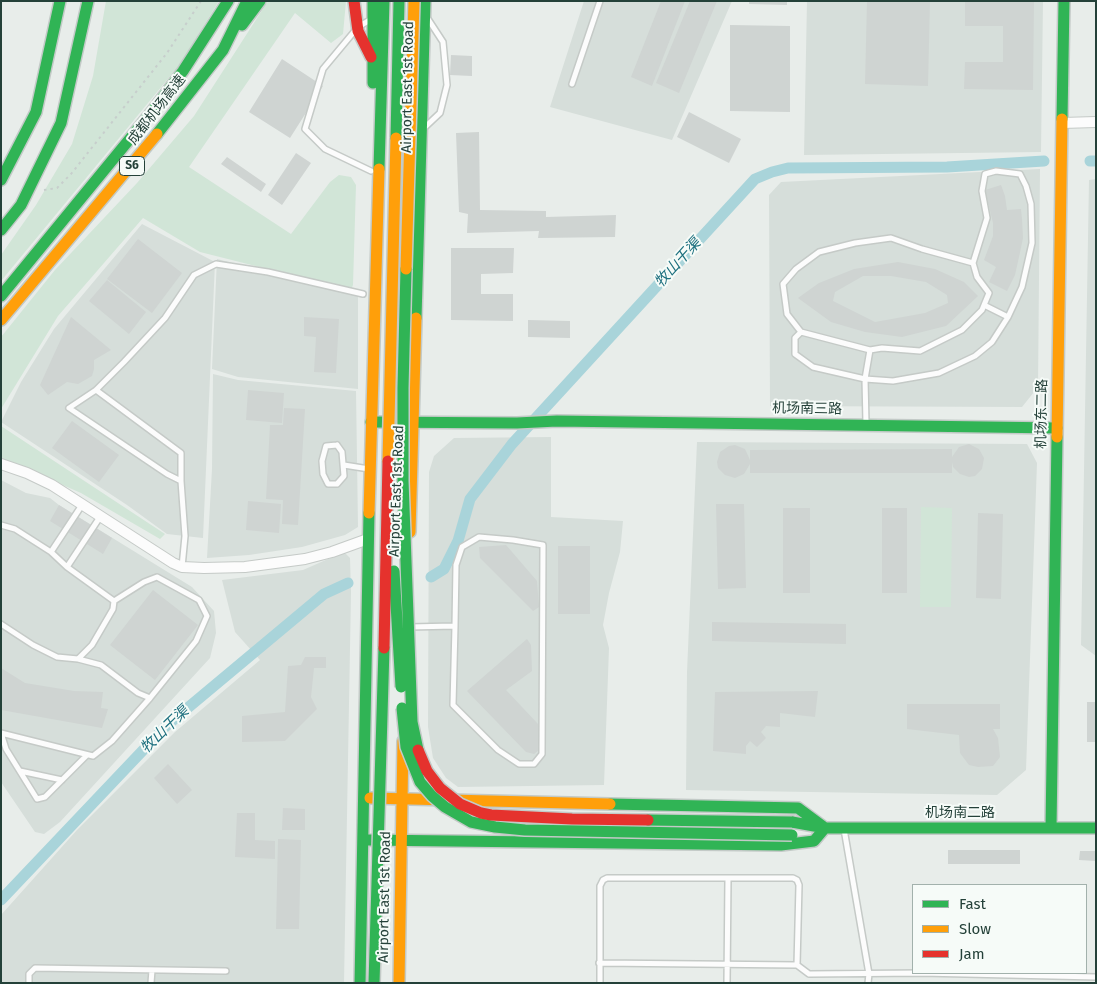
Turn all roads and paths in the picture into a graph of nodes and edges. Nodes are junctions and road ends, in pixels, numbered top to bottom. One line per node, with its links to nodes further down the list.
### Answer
1 (60, 1): 25 (main road)
2 (88, 1): 26 (main road)
3 (202, 1): 26 (path)
4 (228, 1): 31 (main road, 成都机场高速 / S6)
5 (247, 1): 18 (main road, 成都机场高速 / S6)
6 (260, 1): 18 (main road)
7 (354, 1): 17 (main road)
8 (372, 1): 16 (main road)
9 (384, 1): 29 (main road, Airport East 1st Road)
10 (399, 1): 46 (main road, bridge)
11 (414, 1): 68 (main road, bridge)
12 (425, 1): 15 (main road, Airport East 1st Road)
13 (600, 1): 20 (lane)
14 (1064, 1): 22 (main road, 机场东二路)
15 (425, 14): 23 (main road, Airport East 1st Road); 23 (lane)
16 (373, 19): 17 (lane); 19 (main road)
17 (358, 28): 19 (main road); 24 (lane)
18 (223, 50): 34 (main road, 成都机场高速 / S6)
19 (373, 60): 24 (main road)
20 (572, 84)
21 (1096, 122): 22 (street)
22 (1062, 123): 42 (main road, 机场东二路)
23 (422, 130): 39 (main road, Airport East 1st Road)
24 (371, 171): 29 (main road)
25 (1, 180)
26 (27, 194): 27 (main road)
27 (1, 230)
28 (973, 263): 32 (lane); 33 (lane); 35 (lane)
29 (376, 285): 40 (main road, Airport East 1st Road)
30 (363, 294): 38 (lane)
31 (1, 296)
32 (984, 306): 33 (lane); 36 (lane)
33 (1008, 317): 37 (lane)
34 (1, 320)
35 (801, 332): 36 (lane); 37 (lane)
36 (870, 350): 37 (lane)
37 (865, 379): 41 (lane)
38 (96, 390): 47 (lane); 47 (lane)
39 (414, 421): 40 (main road, 机场南三路); 41 (main road, 机场南三路); 58 (main road, Airport East 1st Road)
40 (371, 422): 45 (main road, Airport East 1st Road)
41 (866, 425): 42 (main road, 机场南三路)
42 (1057, 428): 67 (main road, 机场东二路)
43 (1, 464): 48 (street)
44 (344, 465): 44 (lane); 45 (lane)
45 (370, 469): 51 (main road, Airport East 1st Road)
46 (387, 475): 68 (main road, bridge); 88 (main road, bridge)
47 (181, 481): 54 (lane)
48 (82, 506): 49 (street); 52 (lane)
49 (100, 517): 53 (lane); 54 (street)
50 (1, 525): 52 (lane)
51 (368, 539): 54 (street); 65 (main road, Airport East 1st Road)
52 (51, 552): 53 (lane)
53 (67, 567): 55 (lane)
54 (182, 567)
55 (114, 600): 59 (lane); 60 (lane)
56 (1, 624): 59 (lane)
57 (455, 626): 57 (lane); 58 (lane)
58 (407, 627): 66 (main road, Airport East 1st Road)
59 (78, 659): 60 (lane)
60 (150, 698): 62 (lane)
61 (1, 733): 62 (lane); 63 (lane)
62 (87, 755): 64 (lane)
63 (20, 771): 64 (lane); 64 (lane)
64 (62, 780)
65 (363, 798): 66 (main road); 71 (main road, Airport East 1st Road)
66 (402, 799): 68 (main road); 72 (main road, Airport East 1st Road)
67 (1051, 827): 69 (main road, 机场南二路); 70 (main road, 机场南二路)
68 (824, 828): 70 (main road, 机场南二路); 72 (main road)
69 (1096, 828)
70 (844, 829): 81 (lane)
71 (362, 840): 72 (main road); 73 (main road, Airport East 1st Road)
72 (401, 842): 89 (main road, Airport East 1st Road)
73 (362, 862): 83 (main road); 87 (main road, Airport East 1st Road)
74 (728, 878): 75 (lane); 76 (lane); 77 (lane)
75 (599, 963): 76 (lane); 90 (lane)
76 (727, 964): 77 (lane); 91 (lane)
77 (797, 965): 81 (lane)
78 (152, 970): 79 (lane); 85 (lane); 86 (lane)
79 (226, 971)
80 (912, 973): 81 (lane)
81 (868, 974): 92 (lane)
82 (971, 974): 84 (lane)
83 (368, 977)
84 (1096, 977)
85 (29, 983)
86 (152, 983)
87 (360, 983)
88 (374, 983)
89 (399, 983)
90 (600, 983)
91 (727, 983)
92 (868, 983)

